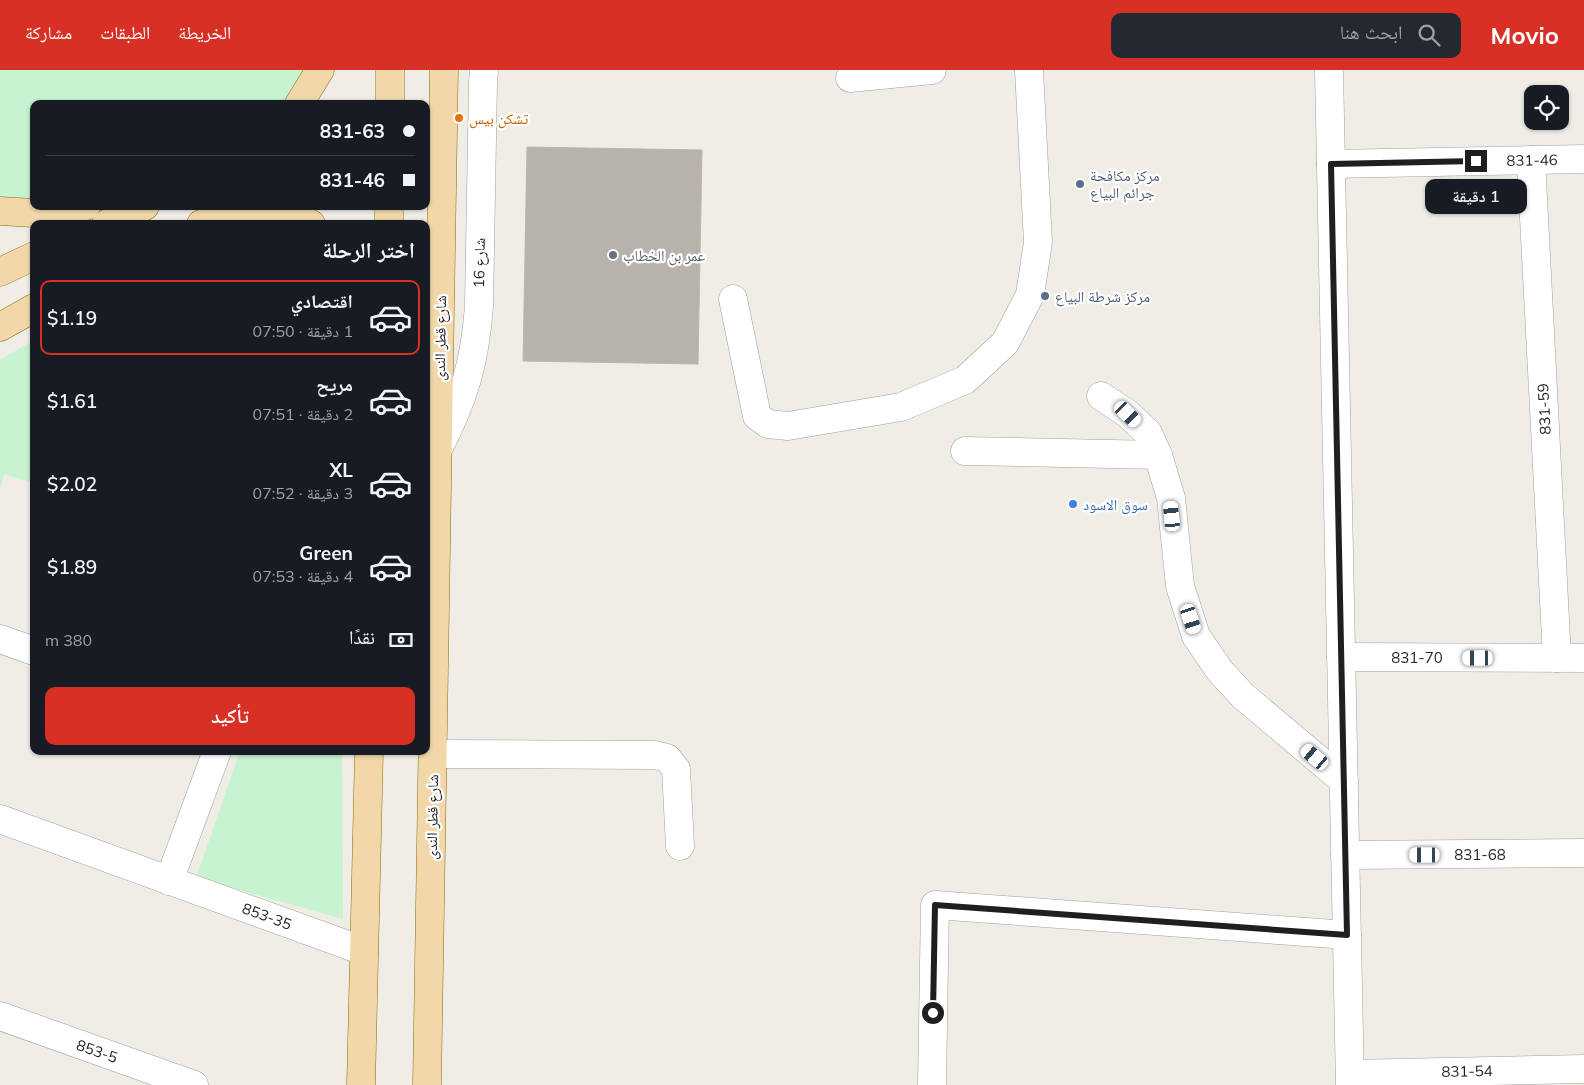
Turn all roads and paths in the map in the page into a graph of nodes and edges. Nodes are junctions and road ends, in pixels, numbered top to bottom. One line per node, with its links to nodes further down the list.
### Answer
1 (320, 70): 9 (main road)
2 (390, 70): 10 (main road)
3 (444, 70): 26 (main road, شارع قطر الندى)
4 (484, 70): 26 (street, شارع 16)
5 (932, 70): 8 (street)
6 (1029, 70): 22 (street)
7 (1329, 70): 13 (street)
8 (850, 78)
9 (301, 100)
10 (390, 100)
11 (1584, 158): 12 (street, 831-46)
12 (1531, 160): 13 (street, 831-46); 32 (street, 831-59)
13 (1331, 164): 31 (street)
14 (60, 210): 16 (main road)
15 (136, 210): 17 (main road)
16 (0, 212)
17 (115, 220)
18 (215, 220): 19 (main road)
19 (303, 220)
20 (30, 258): 21 (main road)
21 (0, 272)
22 (733, 299)
23 (30, 310): 24 (main road)
24 (0, 327)
25 (1101, 396): 28 (street)
26 (438, 449): 34 (main road, شارع قطر الندى)
27 (965, 452): 28 (street)
28 (1158, 455): 37 (street)
29 (0, 639): 30 (street)
30 (30, 650)
31 (1341, 657): 32 (street, 831-70); 37 (street)
32 (1557, 658): 33 (street, 831-70)
33 (1584, 658)
34 (433, 754): 39 (street); 50 (main road, شارع قطر الندى)
35 (216, 755): 42 (street)
36 (369, 755): 44 (main road)
37 (1344, 781): 41 (street)
38 (0, 819): 42 (street, 853-35)
39 (680, 846)
40 (1584, 854): 41 (street, 831-68)
41 (1345, 855): 43 (street)
42 (169, 881): 44 (street, 853-35)
43 (1347, 935): 47 (street); 51 (street)
44 (364, 951): 49 (main road)
45 (0, 1016): 48 (street, 853-5)
46 (1584, 1069): 47 (street, 831-54)
47 (1350, 1079)
48 (194, 1085)
49 (361, 1085)
50 (427, 1085)
51 (932, 1085)

